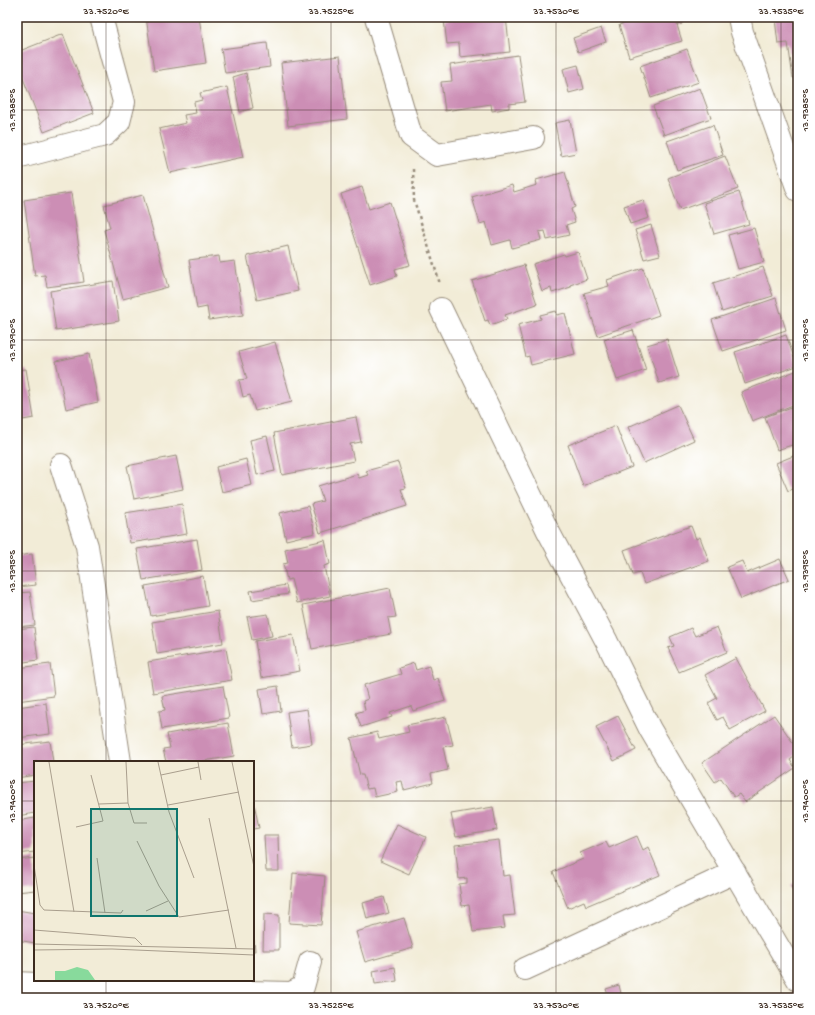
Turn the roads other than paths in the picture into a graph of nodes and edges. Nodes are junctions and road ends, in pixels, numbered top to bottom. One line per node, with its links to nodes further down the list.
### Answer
1 (101, 17): 5 (street)
2 (376, 17): 4 (street)
3 (739, 17): 6 (street)
4 (533, 138)
5 (17, 158)
6 (798, 190)
7 (441, 309): 10 (street)
8 (61, 465): 9 (street)
9 (120, 761)
10 (735, 872): 12 (street); 13 (street)
11 (310, 962): 15 (street)
12 (525, 969)
13 (798, 980)
14 (17, 983): 15 (street)
15 (135, 984)

